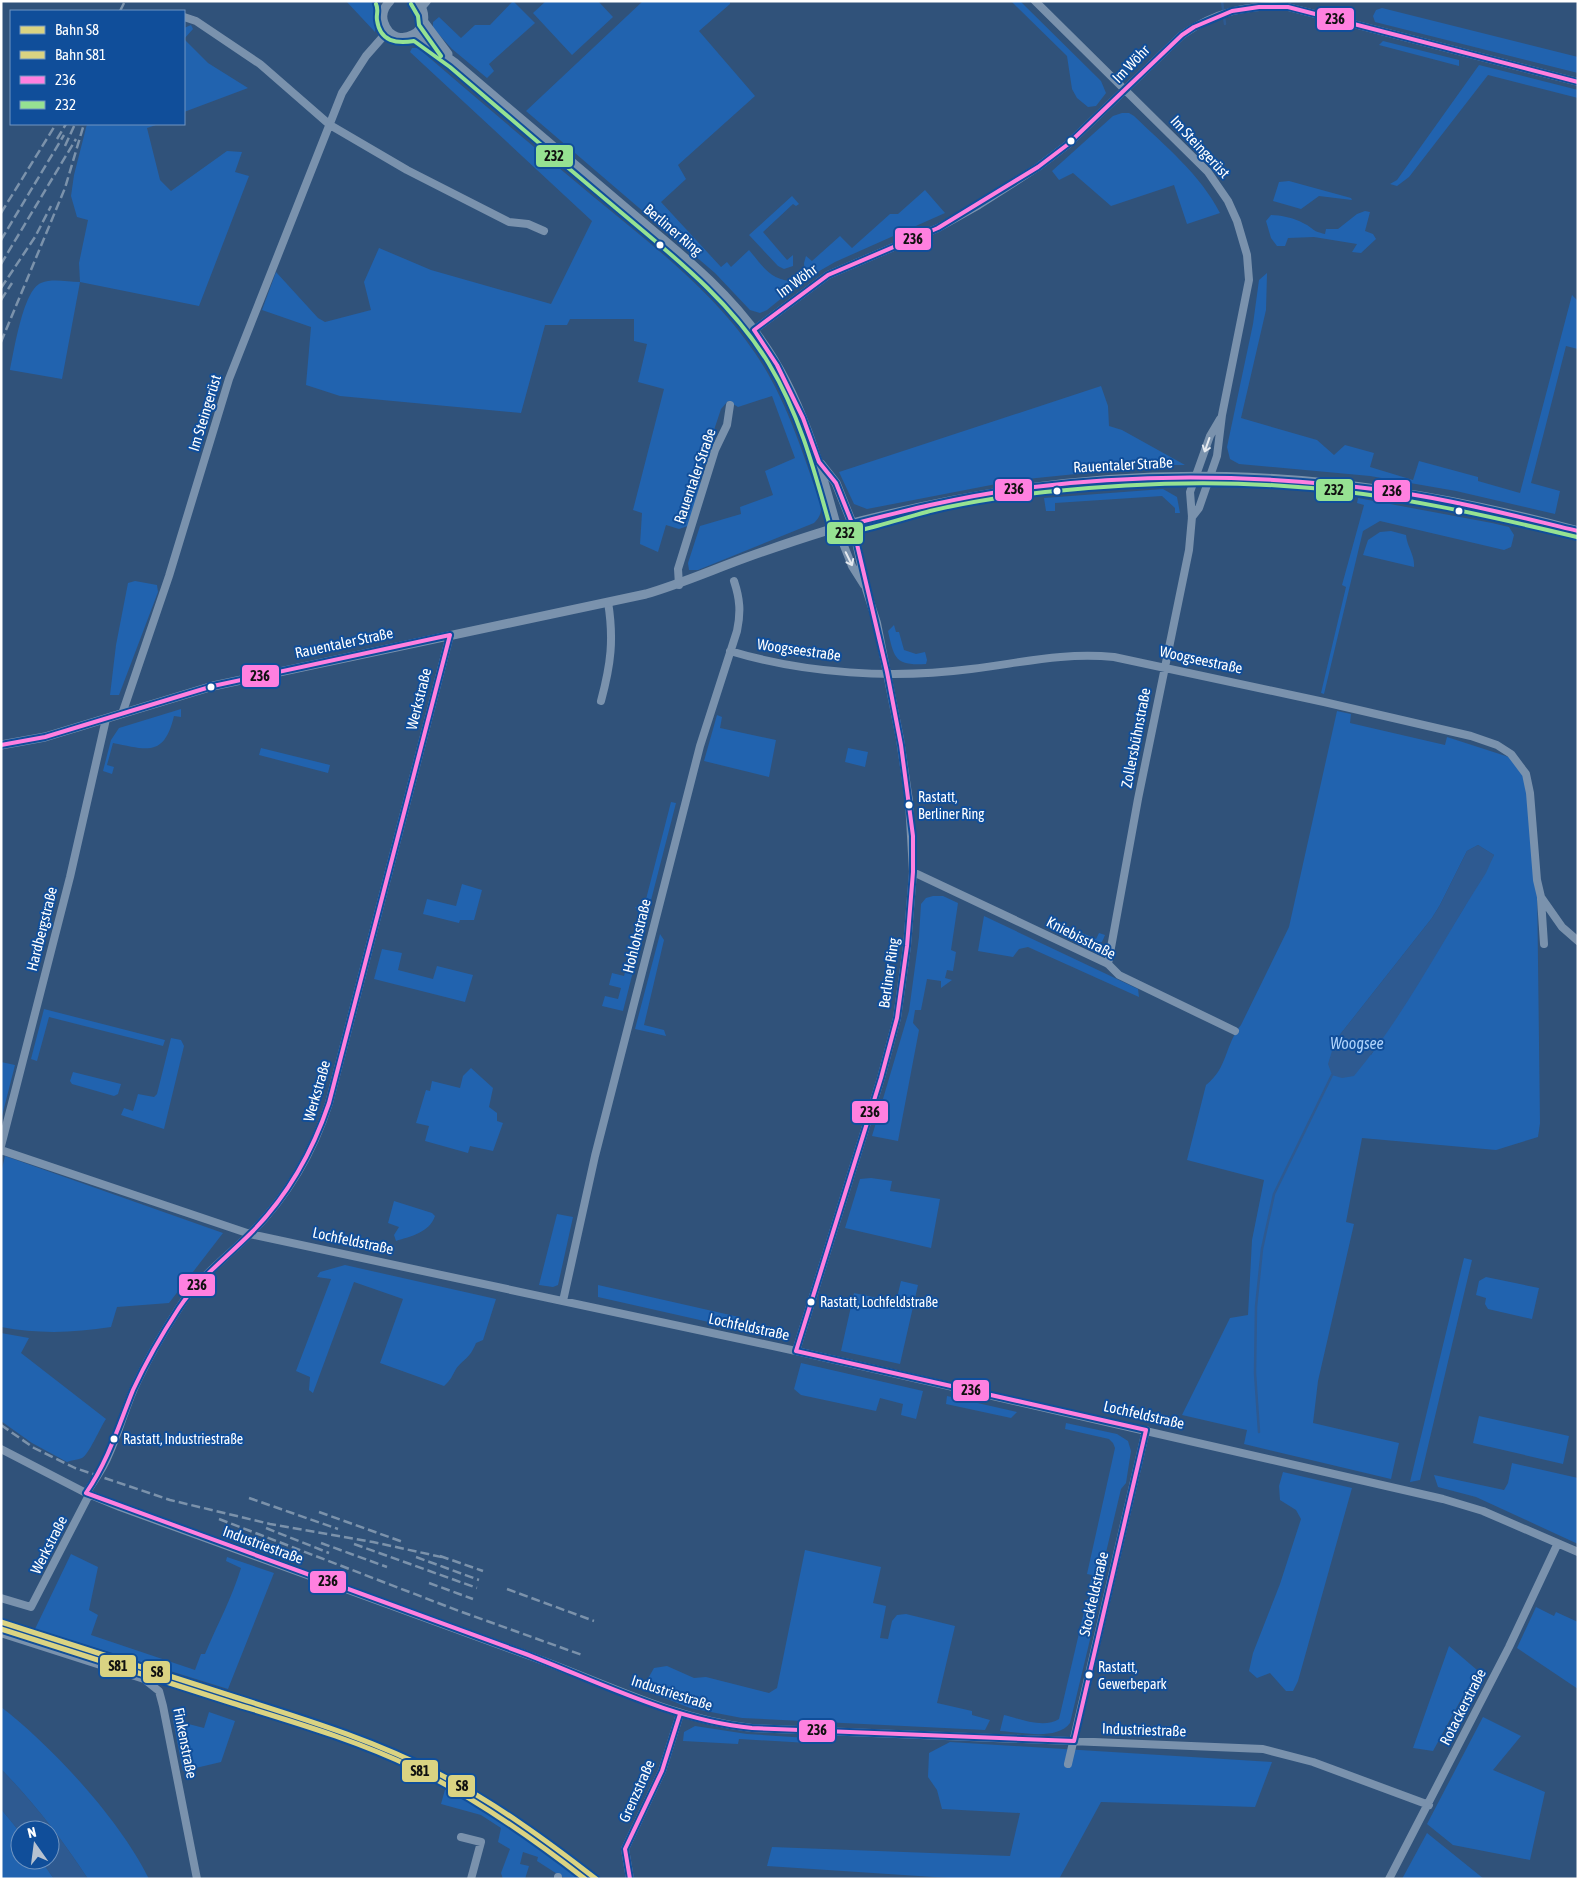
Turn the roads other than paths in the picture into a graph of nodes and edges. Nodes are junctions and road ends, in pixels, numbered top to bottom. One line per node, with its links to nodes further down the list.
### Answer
1 (1035, 1): 10 (street, Im Steingerüst)
2 (385, 3): 6 (street)
3 (422, 3): 5 (street, Berliner Ring)
4 (185, 17): 11 (street)
5 (424, 22): 7 (street); 8 (street, Berliner Ring)
6 (388, 31): 7 (street); 11 (street, Im Steingerüst)
7 (416, 34): 8 (street, Berliner Ring)
8 (454, 62): 13 (street, Berliner Ring)
9 (1578, 82): 10 (street, Im Wöhr)
10 (1125, 91): 13 (street, Im Wöhr); 15 (street, Im Steingerüst)
11 (330, 126): 12 (street); 32 (street, Im Steingerüst)
12 (544, 231)
13 (754, 330): 16 (street, Berliner Ring)
14 (730, 405): 24 (street, Rauentaler Straße)
15 (1222, 415): 17 (street, Im Steingerüst); 18 (street, Im Steingerüst, one-way to 18)
16 (819, 462): 20 (street, Berliner Ring); 21 (street, Berliner Ring)
17 (1212, 475): 18 (street, Rauentaler Straße); 19 (street, Zollersbühnstraße); 22 (street, Rauentaler Straße)
18 (1195, 476): 19 (street, Zollersbühnstraße); 20 (street, Rauentaler Straße)
19 (1192, 517): 29 (street, Zollersbühnstraße)
20 (852, 523): 21 (street, Rauentaler Straße); 25 (street, Berliner Ring)
21 (837, 528): 24 (street, Rauentaler Straße); 25 (street, Berliner Ring, one-way to 25)
22 (1578, 532)
23 (734, 581): 28 (street, Hohlohstraße)
24 (679, 585): 26 (street, Rauentaler Straße)
25 (866, 588): 30 (street, Berliner Ring)
26 (608, 602): 27 (street, Rauentaler Straße); 31 (street)
27 (450, 635): 32 (street, Rauentaler Straße); 43 (street, Werkstraße)
28 (730, 651): 30 (street, Woogseestraße); 44 (street, Hohlohstraße)
29 (1164, 666): 30 (street, Woogseestraße); 36 (street, Woogseestraße); 39 (street, Zollersbühnstraße)
30 (887, 672): 35 (street, Berliner Ring)
31 (601, 701)
32 (122, 714): 33 (street, Rauentaler Straße)
33 (106, 719): 34 (street, Rauentaler Straße); 41 (street, Hardbergstraße)
34 (1, 745)
35 (913, 872): 39 (street, Kniebisstraße); 45 (street, Berliner Ring)
36 (1541, 897): 37 (street, Woogseestraße); 38 (street, Woogseestraße)
37 (1578, 941)
38 (1544, 944)
39 (1108, 964): 40 (street, Kniebisstraße)
40 (1235, 1031)
41 (1, 1146)
42 (1, 1150): 43 (street, Lochfeldstraße)
43 (250, 1234): 44 (street, Lochfeldstraße); 48 (street, Werkstraße)
44 (563, 1301): 45 (street, Lochfeldstraße)
45 (796, 1350): 46 (street, Lochfeldstraße)
46 (1146, 1430): 49 (street, Lochfeldstraße); 54 (street, Stockfeldstraße)
47 (1, 1449): 48 (street, Industriestraße)
48 (88, 1494): 51 (street, Werkstraße); 53 (street, Industriestraße)
49 (1557, 1544): 50 (street, Lochfeldstraße); 56 (street, Rotackerstraße)
50 (1578, 1552)
51 (1, 1598)
52 (1, 1633): 58 (street, Finkenstraße)
53 (680, 1714): 54 (street, Industriestraße); 60 (street, Grenzstraße)
54 (1074, 1742): 55 (street, Stockfeldstraße); 56 (street, Industriestraße)
55 (1068, 1764)
56 (1429, 1805): 61 (street, Rotackerstraße)
57 (461, 1837): 59 (street)
58 (197, 1879)
59 (472, 1879)
60 (630, 1879)
61 (1389, 1879)

